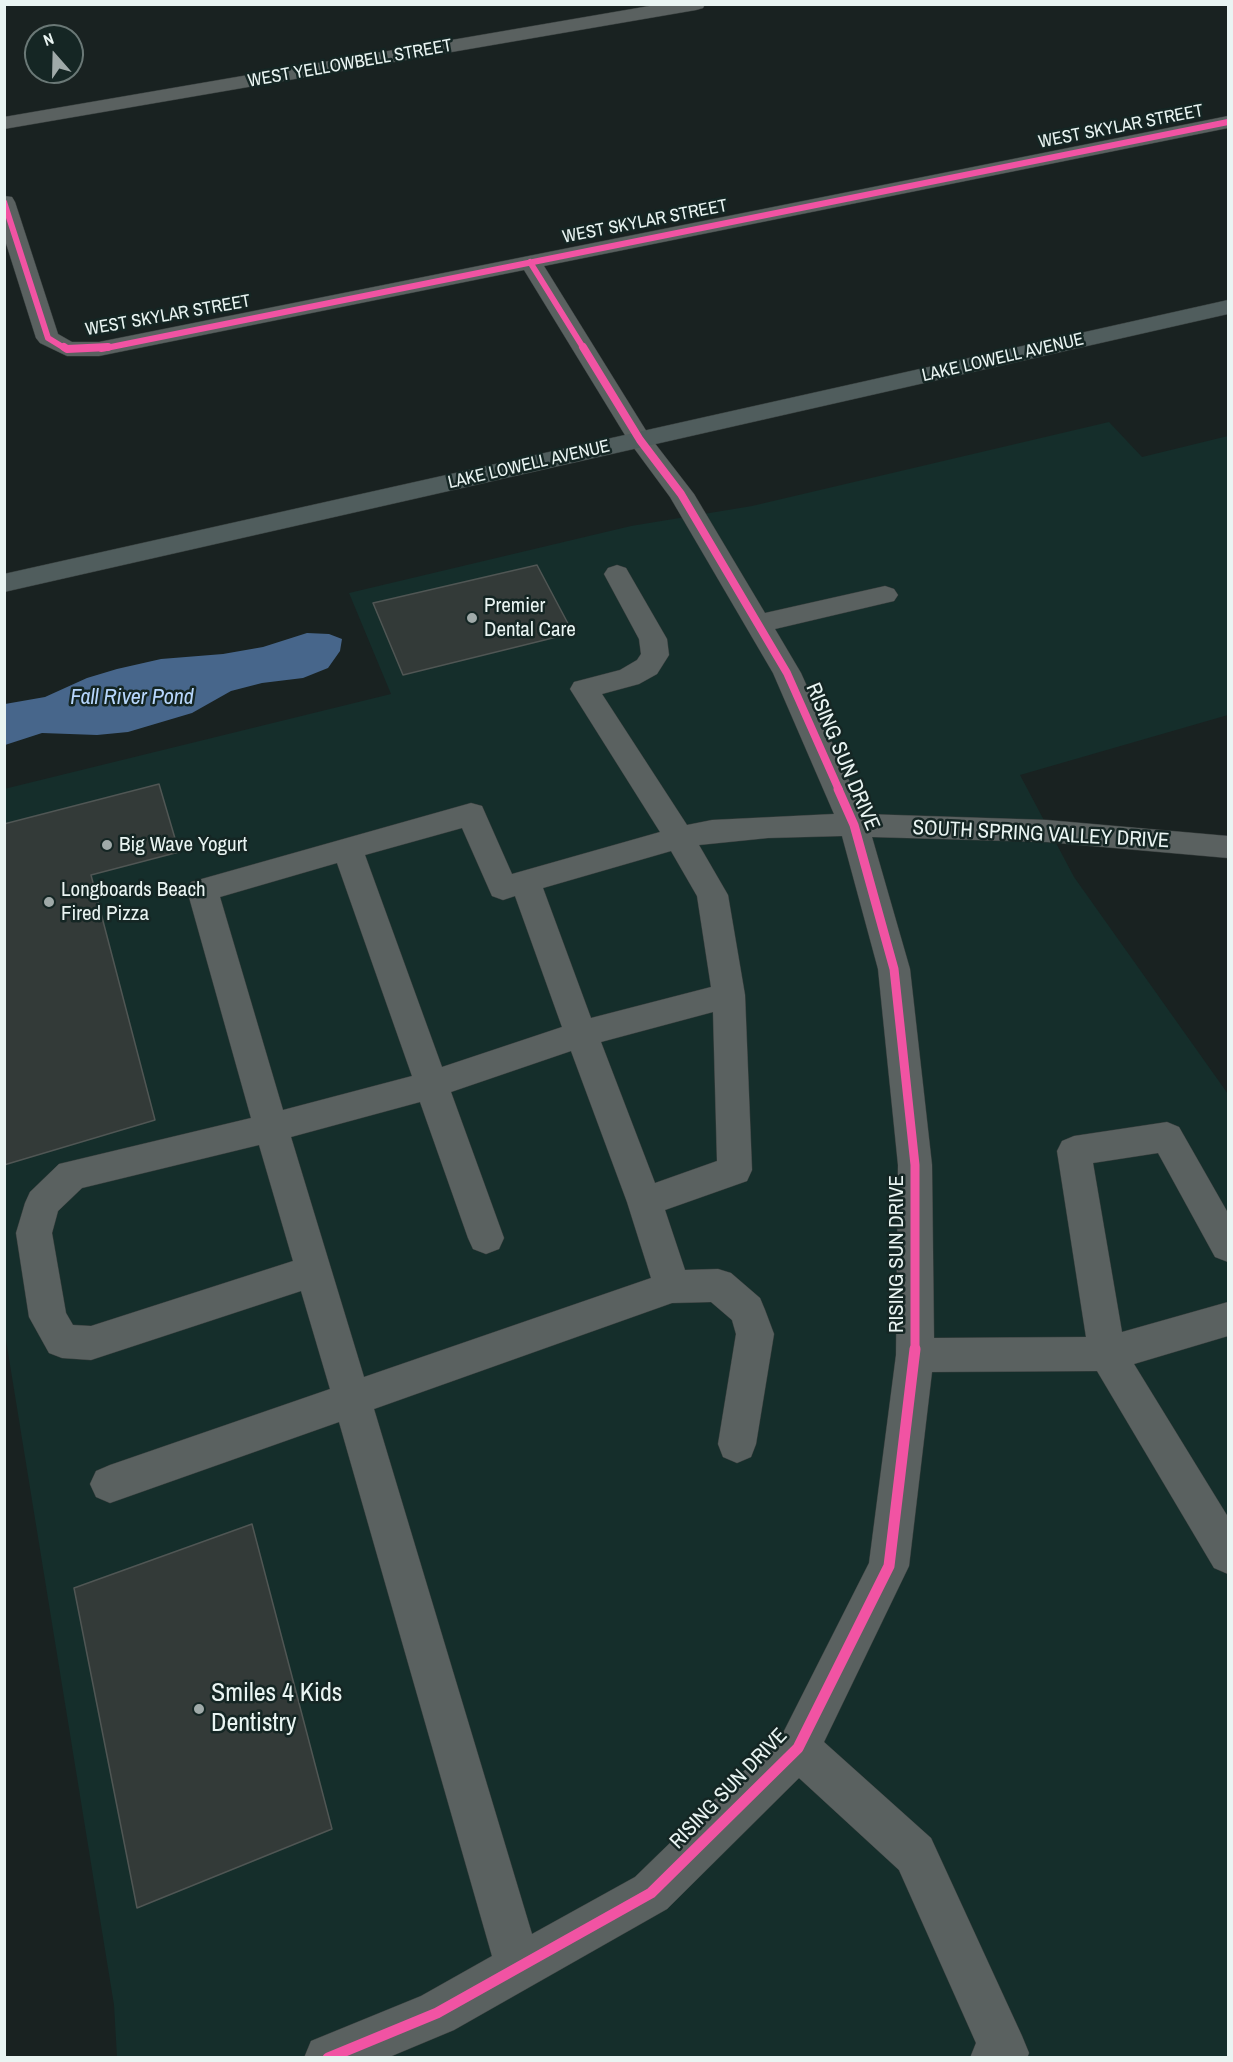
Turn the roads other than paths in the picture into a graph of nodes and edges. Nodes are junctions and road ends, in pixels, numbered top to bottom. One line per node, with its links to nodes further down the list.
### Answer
1 (696, 4): 3 (street, WEST YELLOWBELL STREET)
2 (1228, 122): 5 (street, WEST SKYLAR STREET)
3 (4, 123)
4 (4, 202): 5 (street, WEST SKYLAR STREET)
5 (530, 262): 7 (street, RISING SUN DRIVE)
6 (1228, 307): 7 (main road, LAKE LOWELL AVENUE)
7 (640, 440): 9 (main road, LAKE LOWELL AVENUE); 11 (street, RISING SUN DRIVE)
8 (617, 574): 13 (street)
9 (4, 583)
10 (885, 595): 11 (street)
11 (758, 624): 12 (street, RISING SUN DRIVE)
12 (854, 825): 13 (street, SOUTH SPRING VALLEY DRIVE); 14 (street, SOUTH SPRING VALLEY DRIVE); 28 (street, RISING SUN DRIVE)
13 (679, 838): 16 (street, SOUTH SPRING VALLEY DRIVE); 17 (street)
14 (1228, 847)
15 (348, 850): 16 (street, SOUTH SPRING VALLEY DRIVE); 19 (street); 20 (street)
16 (525, 882): 18 (street)
17 (729, 995): 18 (street); 21 (street)
18 (581, 1034): 19 (street); 21 (street)
19 (430, 1085): 20 (street); 22 (street)
20 (272, 1128): 24 (street); 24 (street)
21 (645, 1202): 25 (street)
22 (486, 1238)
23 (1228, 1246): 27 (street)
24 (313, 1271): 29 (street)
25 (672, 1287): 29 (street); 30 (street)
26 (1228, 1319): 27 (street)
27 (1107, 1354): 28 (street); 32 (street)
28 (915, 1355): 33 (street, RISING SUN DRIVE)
29 (352, 1400): 31 (street); 34 (street)
30 (738, 1444)
31 (110, 1484)
32 (1228, 1554)
33 (798, 1748): 34 (street, RISING SUN DRIVE); 35 (street)
34 (518, 1966): 36 (street, RISING SUN DRIVE)
35 (1002, 2056)
36 (328, 2058)

